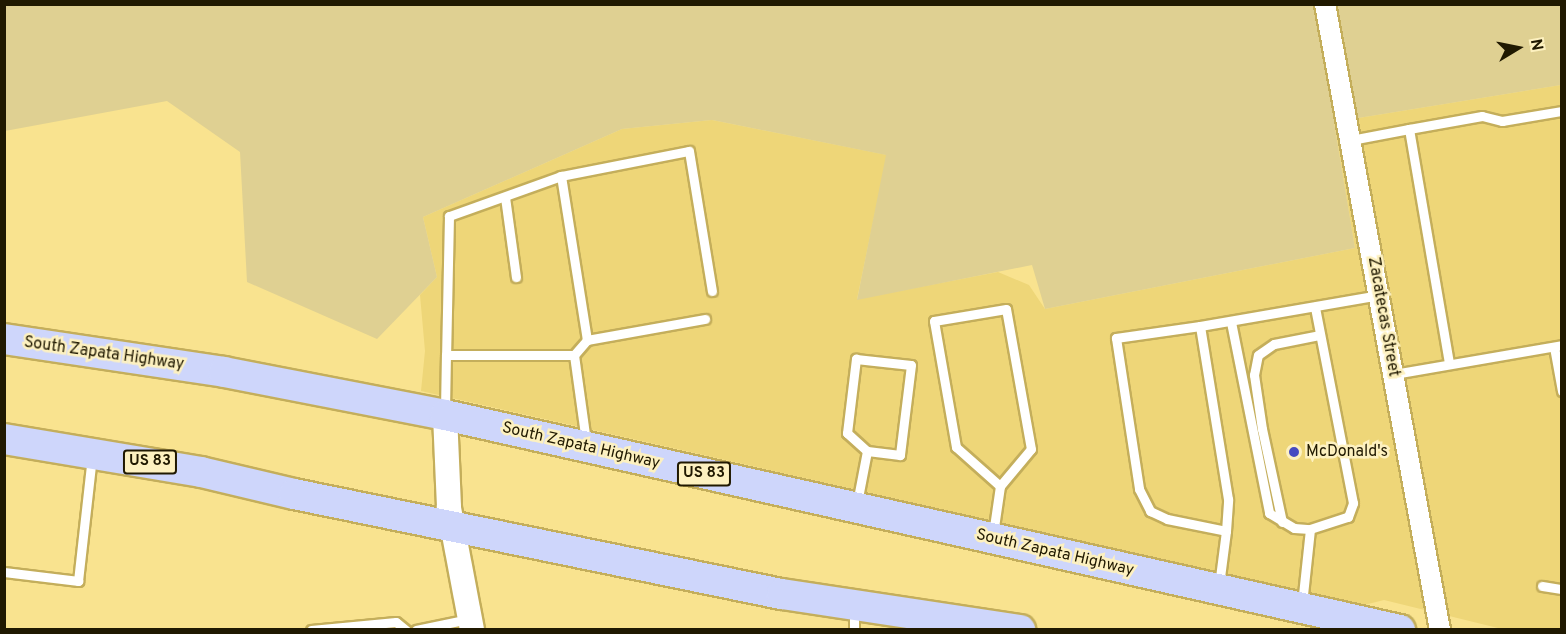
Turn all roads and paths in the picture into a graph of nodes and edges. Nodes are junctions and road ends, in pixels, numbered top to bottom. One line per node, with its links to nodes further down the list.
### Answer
1 (1325, 4): 4 (street, Zacatecas Street)
2 (1562, 111): 3 (lane)
3 (1409, 129): 4 (lane); 20 (lane)
4 (1351, 140): 9 (street, Zacatecas Street)
5 (561, 176): 6 (lane); 8 (lane); 16 (lane)
6 (505, 197): 7 (lane); 18 (lane)
7 (516, 277)
8 (712, 291)
9 (1379, 295): 10 (lane); 21 (street, Zacatecas Street)
10 (1315, 308): 12 (lane); 14 (lane)
11 (705, 319): 16 (lane)
12 (1232, 322): 13 (lane); 30 (lane)
13 (1200, 326): 33 (lane); 33 (lane)
14 (1320, 335): 30 (lane); 32 (lane)
15 (4, 339): 23 (main road, South Zapata Highway / US 83)
16 (587, 340): 19 (lane)
17 (1558, 346): 20 (lane); 22 (lane)
18 (446, 355): 19 (lane); 23 (lane)
19 (574, 355): 25 (lane)
20 (1449, 364): 21 (lane)
21 (1394, 374): 47 (street, Zacatecas Street)
22 (1562, 391)
23 (445, 415): 25 (main road, South Zapata Highway / US 83); 31 (street)
24 (4, 439): 27 (main road, US 83)
25 (587, 447): 29 (main road, South Zapata Highway / US 83)
26 (867, 451): 26 (lane); 29 (lane)
27 (92, 452): 31 (main road, US 83); 35 (lane)
28 (1000, 486): 28 (lane); 34 (lane)
29 (856, 508): 34 (main road, South Zapata Highway / US 83)
30 (1282, 522): 32 (lane)
31 (452, 526): 40 (main road, US 83); 41 (street)
32 (1310, 529): 39 (lane)
33 (1226, 531): 38 (lane)
34 (993, 539): 38 (main road, South Zapata Highway / US 83)
35 (4, 572)
36 (1542, 586): 37 (lane)
37 (1562, 589)
38 (1219, 591): 39 (main road, South Zapata Highway / US 83)
39 (1301, 609): 46 (main road, South Zapata Highway / US 83)
40 (854, 617): 45 (main road, US 83)
41 (471, 624): 44 (lane)
42 (311, 630): 43 (lane)
43 (405, 630)
44 (416, 630)
45 (1020, 630)
46 (1400, 630)
47 (1440, 630)

